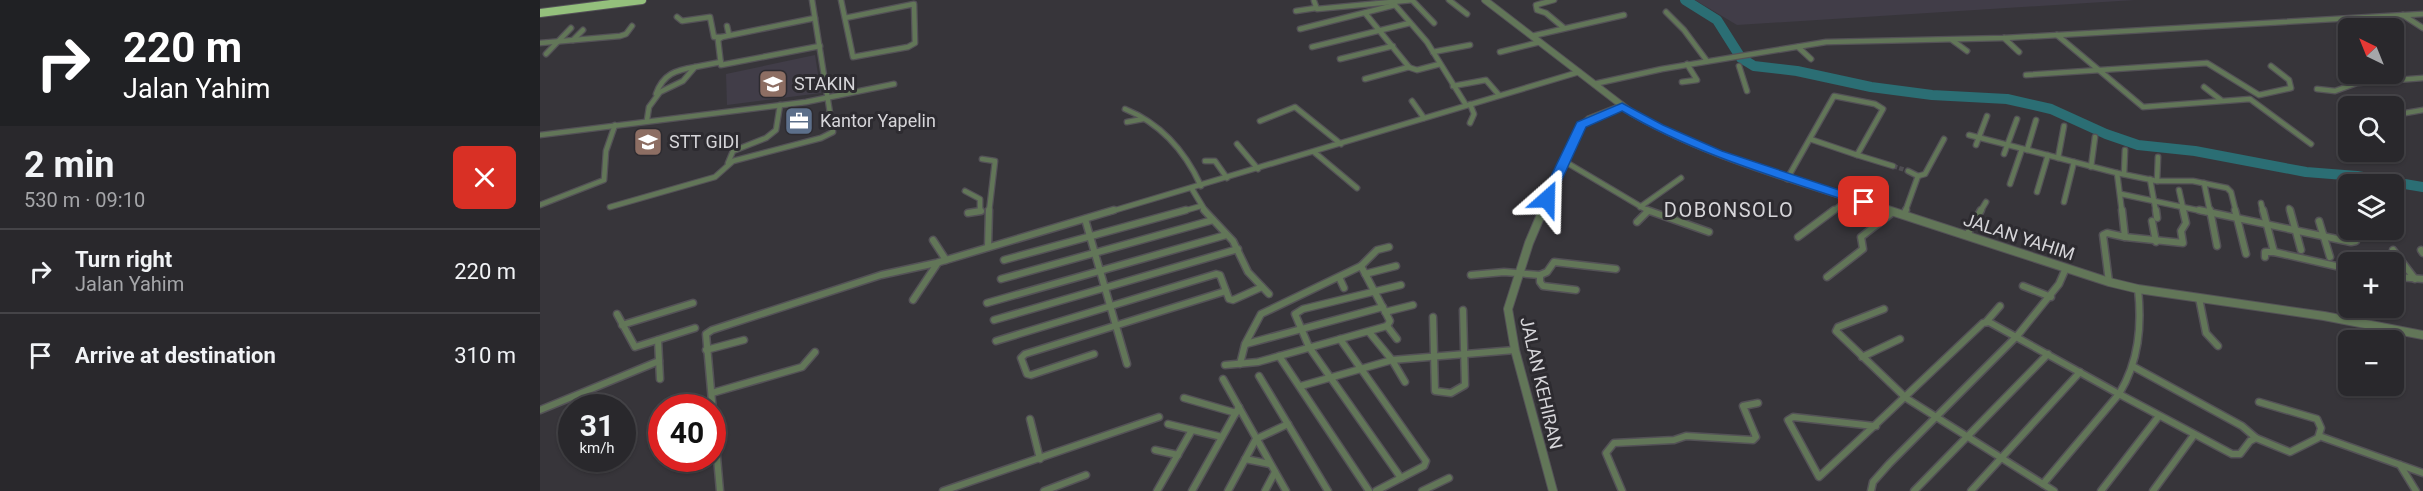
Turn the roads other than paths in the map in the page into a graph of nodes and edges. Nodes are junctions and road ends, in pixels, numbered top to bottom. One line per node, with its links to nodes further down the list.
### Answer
1 (624, 0): 18 (highway)
2 (642, 0): 18 (highway)
3 (812, 0): 26 (street)
4 (841, 0): 27 (street)
5 (892, 0): 15 (street)
6 (1413, 0): 13 (street); 29 (street)
7 (1449, 0): 21 (street)
8 (1485, 0): 40 (street, JALAN YAHIM)
9 (1554, 0): 33 (street)
10 (1314, 1): 16 (street)
11 (1365, 2): 12 (street); 16 (street)
12 (1388, 2): 13 (street)
13 (1402, 3): 14 (street)
14 (1395, 5): 20 (street); 28 (street)
15 (894, 7): 27 (street); 27 (street)
16 (1316, 8): 17 (street)
17 (1296, 11)
18 (540, 12)
19 (1666, 12): 60 (street)
20 (1365, 13): 35 (street); 37 (street)
21 (1467, 14)
22 (2402, 14): 23 (street); 34 (street); 39 (street)
23 (2423, 14)
24 (1624, 15): 33 (street)
25 (677, 17): 41 (street)
26 (815, 18): 38 (street); 49 (street)
27 (845, 18)
28 (1410, 23): 37 (street); 54 (street)
29 (1434, 23)
30 (632, 26): 43 (street)
31 (727, 26): 38 (street)
32 (572, 28): 45 (street)
33 (1564, 28): 40 (street)
34 (2423, 28)
35 (1300, 29)
36 (583, 30): 43 (street)
37 (1380, 31): 50 (street); 51 (street)
38 (729, 35): 41 (street)
39 (2056, 35): 42 (street); 68 (street)
40 (1532, 36): 46 (street, JALAN YAHIM)
41 (722, 37): 61 (street)
42 (2004, 38): 44 (street); 56 (street)
43 (573, 40): 45 (street)
44 (1952, 40): 52 (street); 53 (street)
45 (558, 41): 47 (street); 57 (street)
46 (1540, 42): 55 (street); 69 (street, JALAN YAHIM)
47 (540, 43)
48 (1470, 45): 54 (street)
49 (820, 46): 61 (street); 82 (street)
50 (1393, 46): 58 (street); 67 (street)
51 (1312, 47)
52 (1797, 47): 59 (street); 60 (street)
53 (1967, 51)
54 (1433, 52): 62 (street)
55 (1500, 52)
56 (2019, 52)
57 (546, 54)
58 (1340, 59)
59 (1811, 59)
60 (1707, 61): 63 (street)
61 (721, 62): 66 (street)
62 (1440, 64): 67 (street); 76 (street)
63 (1686, 64): 73 (street); 75 (street)
64 (1739, 66): 79 (street)
65 (2271, 66): 68 (street)
66 (695, 67): 80 (street); 80 (street)
67 (1408, 67): 72 (street)
68 (2100, 70): 70 (street); 83 (street)
69 (1579, 72): 75 (street, JALAN YAHIM); 81 (street)
70 (2026, 75)
71 (2423, 78): 78 (street)
72 (1365, 79)
73 (1682, 82)
74 (894, 84): 82 (street)
75 (1594, 84): 87 (street, JALAN YAHIM)
76 (1453, 86): 81 (street); 85 (street)
77 (2204, 87): 83 (street)
78 (2317, 89)
79 (1747, 91)
80 (656, 94): 95 (street)
81 (1499, 95): 85 (street)
82 (828, 98): 86 (street); 125 (street)
83 (2221, 100): 109 (street)
84 (1412, 101): 92 (street)
85 (1468, 104): 92 (street); 99 (street)
86 (780, 105): 95 (street); 125 (street)
87 (1622, 106): 122 (street, JALAN KEHIRAN); 135 (street, JALAN YAHIM)
88 (1125, 109): 93 (street)
89 (2423, 110): 90 (street)
90 (2404, 113)
91 (1987, 116): 105 (street)
92 (1424, 118): 110 (street)
93 (1143, 119): 98 (street); 139 (street)
94 (2017, 119): 112 (street)
95 (647, 120): 100 (street)
96 (2036, 120): 113 (street)
97 (1260, 121): 110 (street)
98 (1126, 122)
99 (1470, 123)
100 (611, 125): 102 (street); 152 (street)
101 (2064, 126): 120 (street)
102 (540, 135)
103 (1969, 135): 105 (street)
104 (2095, 137): 128 (street)
105 (1979, 138): 111 (street); 112 (street)
106 (1810, 139): 117 (street); 117 (street); 135 (street)
107 (1944, 139): 133 (street)
108 (1236, 144): 127 (street)
109 (2311, 144)
110 (1337, 145): 115 (street)
111 (1976, 145)
112 (2008, 145): 113 (street); 116 (street)
113 (2024, 149): 118 (street); 140 (street)
114 (2125, 150): 131 (street)
115 (1314, 152): 127 (street); 141 (street)
116 (2004, 154)
117 (1857, 155): 126 (street)
118 (2048, 155): 120 (street); 145 (street)
119 (2158, 157): 137 (street)
120 (2058, 158): 124 (street)
121 (982, 159): 158 (street)
122 (1564, 160): 155 (street); 203 (street, JALAN KEHIRAN)
123 (1206, 161): 132 (street)
124 (2074, 162): 128 (street); 150 (street)
125 (728, 163): 154 (street)
126 (1893, 166)
127 (1257, 167): 132 (street)
128 (2091, 167): 130 (street)
129 (1908, 171): 133 (street)
130 (2117, 173): 131 (street); 146 (street)
131 (2124, 174): 136 (street)
132 (1226, 176): 139 (street)
133 (1918, 176): 164 (street)
134 (1682, 178): 155 (street)
135 (1787, 178): 147 (street, JALAN YAHIM)
136 (2150, 179): 137 (street); 148 (street)
137 (2157, 181): 138 (street)
138 (2204, 183): 162 (street); 165 (street)
139 (1200, 184): 142 (street)
140 (2010, 184)
141 (1357, 188)
142 (1192, 189): 153 (street); 166 (street)
143 (2179, 190): 156 (street)
144 (965, 191): 159 (street)
145 (2037, 192)
146 (2121, 194): 148 (street); 177 (street)
147 (1850, 198): 161 (street, JALAN YAHIM); 176 (street)
148 (2155, 201): 156 (street); 181 (street)
149 (1986, 202): 174 (street)
150 (2064, 202)
151 (2261, 203): 170 (street)
152 (540, 205)
153 (1201, 206): 167 (street); 175 (street)
154 (610, 207)
155 (1640, 207): 160 (street)
156 (2182, 207): 162 (street); 181 (street)
157 (2289, 208): 171 (street)
158 (989, 210): 159 (street); 182 (street)
159 (980, 211): 163 (street)
160 (1648, 211): 169 (street); 172 (street)
161 (1893, 212): 164 (street, JALAN YAHIM); 207 (street)
162 (2210, 212): 165 (street); 183 (street)
163 (968, 213)
164 (1904, 215): 174 (street, JALAN YAHIM)
165 (2238, 218): 170 (street); 190 (street)
166 (1085, 219): 175 (street); 182 (street)
167 (1212, 220): 173 (street); 189 (street)
168 (2319, 221): 178 (street)
169 (1637, 222)
170 (2266, 224): 171 (street); 188 (street)
171 (2296, 231): 178 (street); 186 (street)
172 (1709, 232)
173 (1226, 234): 185 (street); 201 (street)
174 (1967, 235): 199 (street, JALAN YAHIM)
175 (1090, 236): 189 (street); 194 (street)
176 (1798, 237)
177 (2125, 237): 181 (street); 212 (street)
178 (2324, 237): 180 (street); 191 (street)
179 (933, 240): 192 (street)
180 (2356, 240)
181 (2156, 242)
182 (988, 244): 192 (street)
183 (2217, 246)
184 (1389, 247): 196 (street)
185 (1238, 249): 215 (street); 216 (street)
186 (2301, 250)
187 (2393, 250): 210 (street)
188 (2274, 252): 193 (street); 198 (street)
189 (1094, 253): 201 (street); 209 (street)
190 (2246, 254)
191 (2330, 256)
192 (944, 257): 195 (street)
193 (2265, 258)
194 (1004, 260)
195 (932, 264): 225 (street); 255 (street)
196 (1361, 266): 202 (street); 206 (street)
197 (1396, 266): 202 (street)
198 (2338, 266)
199 (2066, 268): 212 (street, JALAN YAHIM); 223 (street)
200 (1616, 269): 205 (street)
201 (1099, 271): 216 (street); 227 (street)
202 (1365, 273): 221 (street)
203 (1518, 273): 204 (street); 205 (street); 256 (street, JALAN KEHIRAN)
204 (1471, 275)
205 (1540, 275): 219 (street)
206 (1339, 277): 217 (street); 252 (street)
207 (1827, 277)
208 (2404, 278): 210 (street)
209 (1001, 279)
210 (2415, 279): 211 (street)
211 (2423, 279)
212 (2109, 282): 218 (street, JALAN YAHIM)
213 (1401, 285): 221 (street)
214 (2023, 286): 223 (street)
215 (1262, 287): 220 (street); 222 (street)
216 (1104, 288): 230 (street); 236 (street)
217 (1344, 288)
218 (2138, 289): 224 (street, JALAN YAHIM); 269 (street)
219 (1576, 290)
220 (1226, 291): 230 (street); 239 (street)
221 (1375, 291): 232 (street); 242 (street)
222 (1269, 294)
223 (2051, 297): 245 (street)
224 (2199, 298): 244 (street, JALAN YAHIM); 253 (street)
225 (913, 300)
226 (693, 303): 238 (street)
227 (987, 303)
228 (1413, 305): 232 (street)
229 (2000, 306): 237 (street)
230 (1109, 307): 239 (street); 251 (street)
231 (1884, 309): 263 (street)
232 (1384, 310): 240 (street); 242 (street)
233 (1463, 310): 259 (street)
234 (617, 314): 238 (street)
235 (1433, 317): 262 (street)
236 (994, 320)
237 (1986, 322): 245 (street); 281 (street)
238 (622, 325): 249 (street)
239 (1115, 326): 258 (street); 266 (street)
240 (1387, 326): 243 (street); 247 (street)
241 (695, 328): 249 (street)
242 (1302, 329): 252 (street); 254 (street)
243 (1369, 332): 246 (street); 264 (street)
244 (2423, 335)
245 (2017, 336): 260 (street); 288 (street)
246 (1340, 339): 254 (street); 270 (street)
247 (1397, 339)
248 (1900, 339): 263 (street)
249 (658, 340): 265 (street)
250 (744, 340): 255 (street)
251 (996, 341)
252 (1245, 344): 267 (street)
253 (2218, 346)
254 (1309, 347): 261 (street); 273 (street)
255 (706, 350): 278 (street)
256 (1515, 351): 259 (street); 325 (street, JALAN KEHIRAN)
257 (815, 352): 278 (street)
258 (1094, 354)
259 (1465, 354): 262 (street); 262 (street)
260 (2048, 354): 271 (street); 295 (street)
261 (1279, 356): 267 (street); 277 (street)
262 (1433, 356): 264 (street)
263 (1862, 357): 281 (street)
264 (1392, 360): 270 (street); 276 (street)
265 (659, 361): 274 (street); 284 (street)
266 (1127, 364)
267 (1240, 364): 268 (street)
268 (1225, 365)
269 (2134, 367): 279 (street); 298 (street)
270 (1361, 368): 273 (street); 310 (street)
271 (2080, 372): 279 (street); 302 (street)
272 (1259, 376): 291 (street)
273 (1330, 377): 277 (street); 310 (street)
274 (660, 379)
275 (1223, 379): 285 (street)
276 (1405, 382)
277 (1301, 386): 322 (street)
278 (712, 393): 313 (street)
279 (2119, 394): 286 (street); 312 (street)
280 (1184, 398): 285 (street)
281 (1906, 398): 288 (street); 292 (street)
282 (2259, 402): 296 (street)
283 (1758, 403): 326 (street)
284 (540, 410)
285 (1237, 410): 297 (street); 299 (street)
286 (2158, 416): 294 (street); 331 (street)
287 (1159, 417): 303 (street)
288 (1937, 417): 295 (street); 327 (street)
289 (1030, 419): 303 (street)
290 (1168, 424): 293 (street)
291 (1288, 424): 299 (street); 321 (street)
292 (1876, 426): 292 (street)
293 (1192, 430): 297 (street); 301 (street)
294 (2194, 435): 298 (street); 332 (street)
295 (1968, 436): 302 (street); 328 (street)
296 (2319, 436): 298 (street); 306 (street)
297 (1222, 437): 317 (street)
298 (2256, 438)
299 (1256, 439): 304 (street); 305 (street)
300 (1155, 450): 301 (street)
301 (1178, 455): 316 (street)
302 (2001, 458): 312 (street); 329 (street)
303 (1040, 459): 314 (street)
304 (1245, 459): 305 (street); 318 (street)
305 (1270, 464): 307 (street)
306 (2400, 465): 308 (street); 333 (street)
307 (1275, 472): 319 (street); 320 (street)
308 (2423, 473)
309 (1086, 475): 315 (street)
310 (1401, 478): 323 (street)
311 (1449, 478): 324 (street)
312 (2043, 484): 330 (street)
313 (720, 491)
314 (943, 491)
315 (1044, 491)
316 (1157, 491)
317 (1192, 491)
318 (1228, 491)
319 (1265, 491)
320 (1286, 491)
321 (1328, 491)
322 (1369, 491)
323 (1376, 491)
324 (1422, 491)
325 (1553, 491)
326 (1622, 491)
327 (1871, 491)
328 (1914, 491)
329 (1971, 491)
330 (2054, 491)
331 (2102, 491)
332 (2153, 491)
333 (2416, 491)

